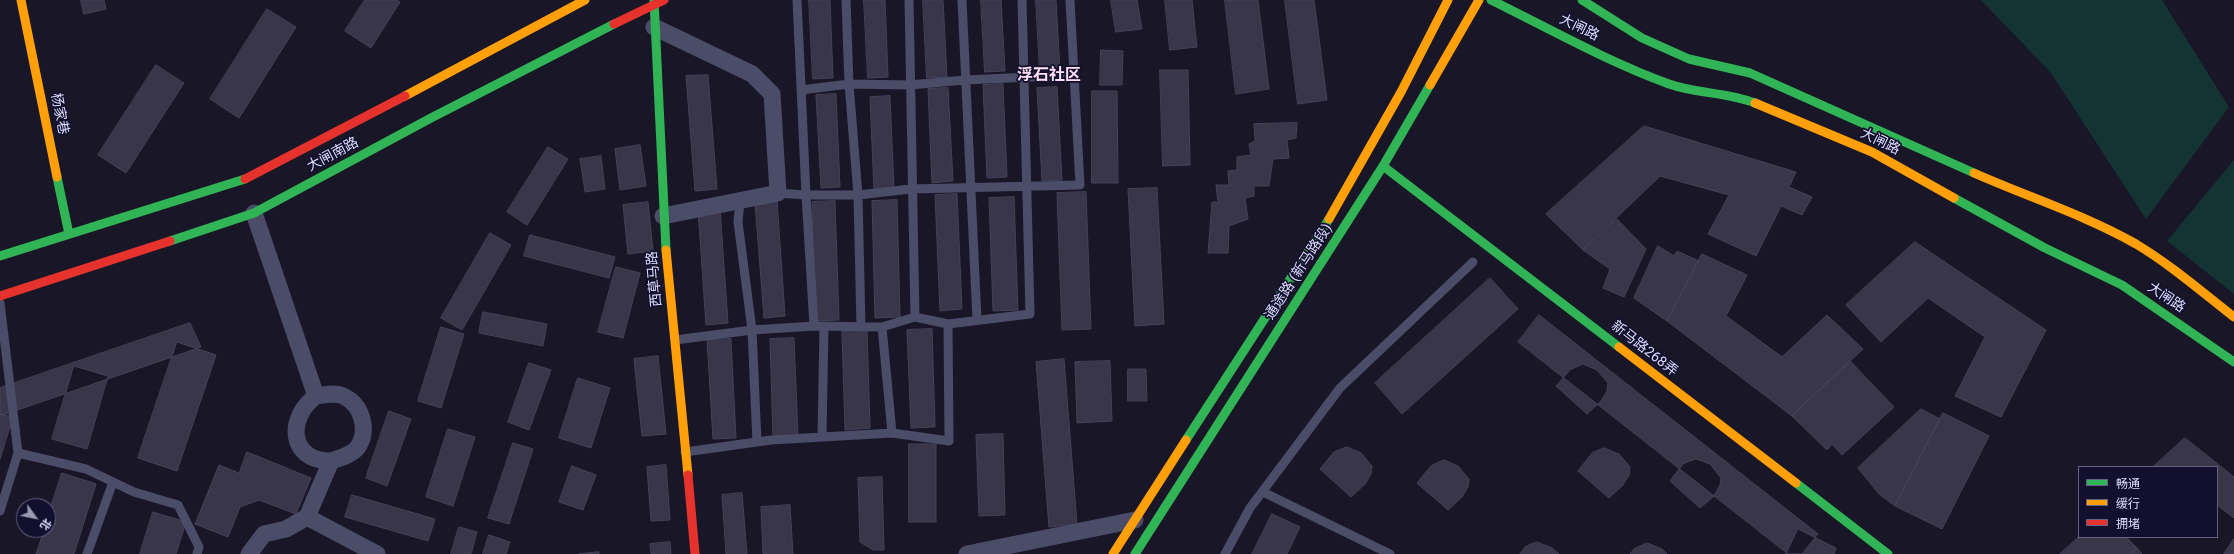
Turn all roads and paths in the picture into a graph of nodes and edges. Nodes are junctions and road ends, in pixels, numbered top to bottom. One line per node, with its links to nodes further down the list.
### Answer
1 (21, 0): 32 (main road, 杨家巷)
2 (585, 0): 32 (main road, 大闸南路)
3 (664, 0): 14 (main road, 大闸南路)
4 (797, 0): 21 (lane)
5 (846, 0): 19 (lane)
6 (909, 0): 20 (lane)
7 (962, 0): 18 (lane)
8 (1022, 0): 17 (lane)
9 (1070, 0): 16 (lane)
10 (1448, 0): 59 (main road, 通途路 (新马路段))
11 (1478, 0): 22 (main road, 通途路 (新马路段))
12 (1490, 0): 47 (main road, 大闸路)
13 (1582, 0): 38 (main road, 大闸路)
14 (654, 1): 15 (main road, 西草马路); 30 (main road, 大闸南路)
15 (654, 27): 26 (street); 31 (main road, 西草马路)
16 (1074, 76): 17 (lane); 23 (lane)
17 (1024, 78): 18 (lane); 23 (lane)
18 (965, 80): 20 (lane); 24 (lane)
19 (849, 84): 20 (lane); 21 (lane); 28 (lane)
20 (910, 85): 25 (lane)
21 (801, 90): 27 (lane)
22 (1383, 166): 60 (main road, 新马路268弄); 68 (main road, 通途路 (新马路段))
23 (1027, 187): 24 (lane); 39 (lane)
24 (969, 188): 25 (lane); 39 (lane)
25 (912, 189): 28 (lane); 37 (lane)
26 (778, 193): 27 (lane); 29 (street)
27 (806, 195): 28 (lane); 41 (lane)
28 (858, 195): 43 (lane)
29 (740, 201): 31 (street); 45 (lane)
30 (254, 213): 35 (main road, 大闸南路); 48 (street)
31 (663, 216): 46 (main road, 西草马路)
32 (69, 234): 33 (main road, 大闸南路)
33 (0, 256)
34 (1473, 262): 56 (lane)
35 (0, 296)
36 (0, 304): 53 (lane)
37 (915, 317): 40 (lane); 44 (lane)
38 (2234, 317)
39 (977, 320): 40 (lane)
40 (948, 324): 49 (lane)
41 (814, 326): 42 (lane); 45 (lane)
42 (824, 326): 43 (lane); 50 (lane)
43 (861, 327): 44 (lane)
44 (882, 327): 49 (lane)
45 (752, 330): 46 (lane); 51 (lane)
46 (675, 340): 52 (main road, 西草马路)
47 (2234, 362)
48 (316, 396): 54 (street); 54 (street)
49 (892, 433): 50 (lane)
50 (822, 437): 51 (lane)
51 (757, 442): 52 (lane)
52 (686, 452): 65 (main road, 西草马路)
53 (18, 453): 55 (lane); 57 (lane)
54 (331, 461): 58 (street)
55 (113, 482): 61 (lane); 62 (lane)
56 (1263, 492): 69 (lane); 70 (lane)
57 (0, 511)
58 (307, 517): 63 (street); 64 (street)
59 (1135, 520): 66 (street); 67 (main road, 通途路 (新马路段))
60 (1886, 553)
61 (87, 554)
62 (197, 554)
63 (249, 554)
64 (377, 554)
65 (695, 554)
66 (967, 554)
67 (1113, 554)
68 (1135, 554)
69 (1225, 554)
70 (1390, 554)

